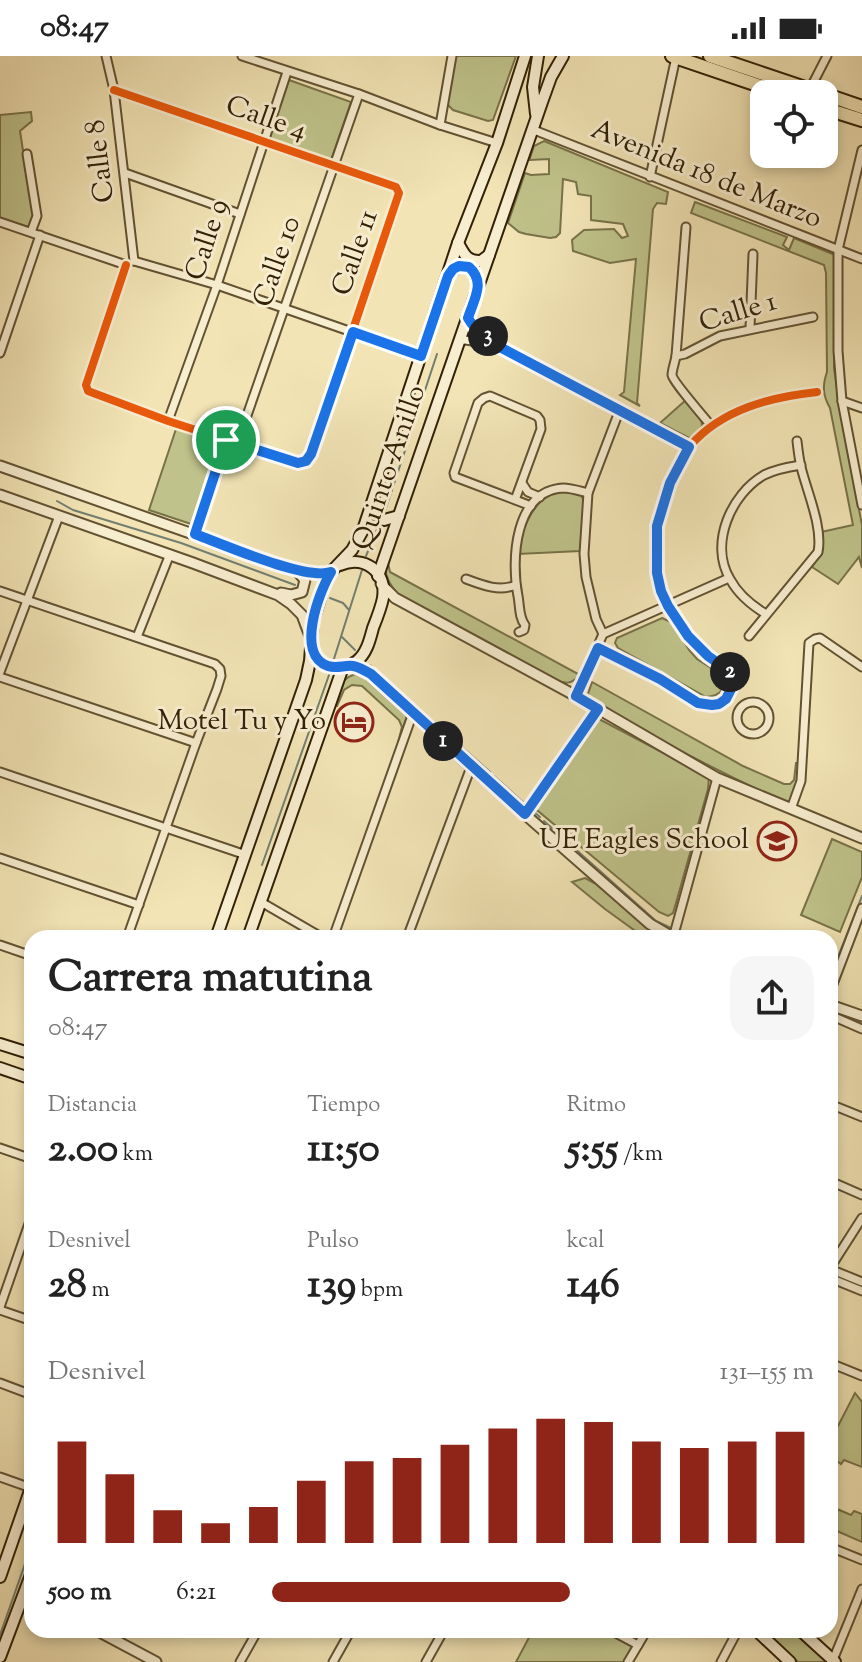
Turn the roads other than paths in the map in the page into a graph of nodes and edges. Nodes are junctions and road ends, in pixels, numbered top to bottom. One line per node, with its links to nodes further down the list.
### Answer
1 (106, 56): 14 (street, Calle 8)
2 (242, 56): 10 (street)
3 (452, 56): 20 (street)
4 (525, 56): 23 (main road, Quinto Anillo)
5 (538, 56): 21 (main road, Quinto Anillo)
6 (563, 56): 21 (main road)
7 (710, 56): 11 (highway)
8 (827, 56): 12 (street)
9 (674, 57): 13 (highway); 28 (street)
10 (287, 72): 15 (street); 22 (street, Calle 9)
11 (783, 80)
12 (815, 80)
13 (750, 83)
14 (114, 90): 22 (street, Calle 4); 27 (street, Calle 8)
15 (359, 94): 20 (street); 26 (street, Calle 10)
16 (838, 99): 17 (highway)
17 (862, 107)
18 (838, 112): 19 (highway)
19 (862, 120)
20 (440, 125): 23 (street)
21 (535, 125): 28 (street, Avenida 18 de Marzo); 37 (main road, Quinto Anillo)
22 (265, 141): 26 (street, Calle 4); 30 (street, Calle 9)
23 (497, 143): 35 (main road, Quinto Anillo)
24 (862, 150): 36 (street)
25 (27, 154): 33 (street)
26 (335, 166): 29 (street, Calle 4); 44 (street, Calle 10)
27 (125, 173): 30 (street); 40 (street, Calle 8)
28 (650, 177): 36 (street, Avenida 18 de Marzo)
29 (399, 193): 48 (street, Calle 11)
30 (240, 214): 42 (street, Calle 9)
31 (0, 222): 33 (street)
32 (686, 227): 53 (street)
33 (31, 232): 34 (street)
34 (40, 235): 40 (street); 51 (street)
35 (458, 243): 37 (main road); 41 (main road, Quinto Anillo)
36 (838, 250): 39 (street, Avenida 18 de Marzo); 55 (street)
37 (490, 254): 43 (main road, Quinto Anillo)
38 (753, 254): 47 (street)
39 (862, 259)
40 (130, 263): 42 (street); 58 (street)
41 (448, 276): 43 (main road); 52 (main road, Quinto Anillo)
42 (217, 285): 44 (street); 58 (street, Calle 9)
43 (479, 286): 46 (main road, Quinto Anillo)
44 (285, 308): 48 (street); 62 (street, Calle 10)
45 (813, 317): 47 (street, Calle 1)
46 (468, 318): 49 (main road, Quinto Anillo); 50 (street)
47 (750, 328): 53 (street, Calle 1)
48 (353, 332): 52 (street); 62 (street, Calle 11)
49 (461, 340): 50 (street); 75 (main road, Quinto Anillo)
50 (498, 346): 57 (street)
51 (0, 353)
52 (421, 356): 73 (main road, Quinto Anillo)
53 (676, 356): 59 (street)
54 (817, 392): 59 (street)
55 (842, 401): 56 (street); 71 (street)
56 (862, 408)
57 (620, 409): 63 (street); 67 (street)
58 (168, 421): 60 (street)
59 (712, 427): 63 (street)
60 (226, 440): 62 (street); 76 (street)
61 (797, 441): 64 (street)
62 (237, 444)
63 (689, 447): 88 (street)
64 (801, 465): 81 (street); 90 (street)
65 (0, 466): 76 (street)
66 (522, 483): 69 (street); 70 (street); 70 (street)
67 (588, 493): 69 (street); 92 (street)
68 (0, 495): 74 (street)
69 (540, 497): 72 (street)
70 (515, 500): 72 (street)
71 (862, 505)
72 (531, 506): 84 (street)
73 (370, 510): 75 (main road); 79 (main road, Quinto Anillo)
74 (59, 516): 77 (street); 86 (street)
75 (399, 516): 83 (main road, Quinto Anillo)
76 (195, 534): 78 (street)
77 (170, 554): 80 (street); 94 (street)
78 (292, 569): 79 (street); 80 (street)
79 (334, 569): 83 (main road, Quinto Anillo); 95 (main road, Quinto Anillo)
80 (219, 572): 95 (street)
81 (729, 578): 88 (street); 90 (street)
82 (466, 579): 84 (street)
83 (380, 580): 87 (street); 89 (main road, Quinto Anillo)
84 (516, 585): 91 (street)
85 (0, 591): 86 (street)
86 (26, 601): 94 (street); 100 (street)
87 (401, 601): 89 (street); 102 (street)
88 (668, 606): 92 (street); 103 (street)
89 (380, 608): 97 (main road, Quinto Anillo)
90 (766, 614): 93 (street)
91 (521, 620)
92 (603, 634): 96 (street)
93 (749, 636)
94 (137, 637): 107 (street)
95 (311, 641): 98 (main road); 115 (main road, Quinto Anillo)
96 (598, 648): 102 (street); 103 (street)
97 (363, 653): 98 (main road); 101 (street)
98 (344, 666): 101 (street); 117 (main road)
99 (862, 667): 111 (street)
100 (0, 674): 107 (street)
101 (371, 674): 106 (street)
102 (576, 696): 104 (street)
103 (726, 699): 105 (street)
104 (598, 709): 110 (street); 112 (street)
105 (738, 709): 105 (street)
106 (413, 713): 108 (street); 124 (street)
107 (196, 743): 113 (street)
108 (471, 767): 112 (street); 125 (street)
109 (0, 772): 113 (street)
110 (717, 778): 111 (street); 127 (street)
111 (791, 809): 114 (street)
112 (525, 814): 126 (street)
113 (166, 828): 115 (street); 118 (street)
114 (862, 838)
115 (246, 855): 121 (main road, Quinto Anillo)
116 (0, 858): 118 (street)
117 (261, 902): 122 (main road); 123 (street)
118 (139, 905): 120 (street)
119 (862, 908): 130 (street)
120 (130, 930)
121 (219, 930)
122 (251, 930)
123 (309, 930)
124 (336, 930)
125 (410, 930)
126 (661, 930)
127 (676, 930)
128 (0, 945): 129 (street)
129 (24, 953)
130 (838, 971)
131 (838, 1008): 132 (street)
132 (862, 1016)
133 (838, 1018): 134 (street)
134 (862, 1029)
135 (0, 1044): 136 (main road)
136 (24, 1052)
137 (0, 1068): 138 (main road)
138 (24, 1076)
139 (838, 1107): 140 (street)
140 (862, 1117)
141 (0, 1148): 142 (street)
142 (24, 1156)
143 (838, 1184): 144 (street)
144 (862, 1195)
145 (862, 1218): 147 (street)
146 (24, 1238): 152 (street)
147 (838, 1256)
148 (838, 1272): 150 (street)
149 (838, 1281): 151 (street)
150 (862, 1282)
151 (862, 1291)
152 (0, 1309): 153 (street)
153 (24, 1318)
154 (838, 1366): 155 (street)
155 (862, 1376)
156 (0, 1383): 157 (street)
157 (24, 1392)
158 (0, 1477): 159 (street)
159 (24, 1484)
160 (24, 1505): 161 (main road)
161 (5, 1549): 164 (main road)
162 (838, 1550): 163 (street)
163 (862, 1560)
164 (0, 1577)
165 (862, 1589): 179 (street)
166 (24, 1603): 177 (main road)
167 (110, 1638): 178 (street)
168 (254, 1638): 181 (street)
169 (346, 1638): 182 (street)
170 (439, 1638): 183 (street)
171 (625, 1638): 176 (street)
172 (642, 1638): 176 (street)
173 (734, 1638): 185 (street)
174 (764, 1638): 186 (main road)
175 (809, 1638): 179 (main road)
176 (638, 1645): 184 (street)
177 (0, 1658): 180 (street)
178 (149, 1660)
179 (834, 1661)
180 (8, 1662)
181 (240, 1662)
182 (333, 1662)
183 (426, 1662)
184 (628, 1662)
185 (721, 1662)
186 (790, 1662)

